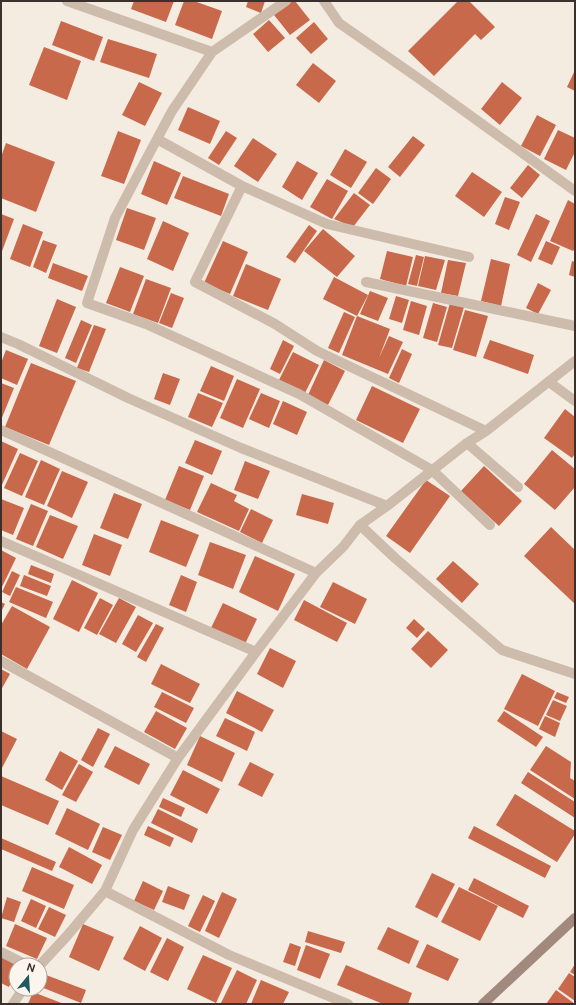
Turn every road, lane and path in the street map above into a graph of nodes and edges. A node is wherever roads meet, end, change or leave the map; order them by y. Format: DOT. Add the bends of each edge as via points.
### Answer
graph roads {
  1 [pos="67,1"];
  2 [pos="286,1"];
  3 [pos="324,1"];
  4 [pos="212,52"];
  5 [pos="157,138"];
  6 [pos="242,186"];
  7 [pos="575,191"];
  8 [pos="469,257"];
  9 [pos="366,282"];
  10 [pos="575,326"];
  11 [pos="1,337"];
  12 [pos="575,361"];
  13 [pos="549,382"];
  14 [pos="575,401"];
  15 [pos="1,430"];
  16 [pos="486,431"];
  17 [pos="467,443"];
  18 [pos="432,470"];
  19 [pos="518,487"];
  20 [pos="387,506"];
  21 [pos="360,525"];
  22 [pos="490,525"];
  23 [pos="1,542"];
  24 [pos="316,573"];
  25 [pos="256,652"];
  26 [pos="1,661"];
  27 [pos="575,674"];
  28 [pos="178,758"];
  29 [pos="105,891"];
  30 [pos="575,918"];
  31 [pos="1,952"];
  32 [pos="11,957"];
  33 [pos="47,957"];
  34 [pos="348,1004"];
  35 [pos="483,1004"];
  1 -- 4 [label="street"];
  2 -- 4 [label="street"];
  3 -- 7 [label="street" via="338,23"];
  4 -- 5 [label="street" via="172,110"];
  5 -- 6 [label="street"];
  5 -- 18 [label="street" via="115,218 87,302 146,324 299,394"];
  6 -- 8 [label="street" via="327,224"];
  6 -- 16 [label="street" via="195,282 275,324 317,351"];
  9 -- 10 [label="street"];
  11 -- 20 [label="street" via="234,445"];
  12 -- 13 [label="street"];
  13 -- 14 [label="street"];
  13 -- 16 [label="street"];
  15 -- 24 [label="street"];
  16 -- 17 [label="street"];
  17 -- 18 [label="street"];
  17 -- 19 [label="street"];
  18 -- 20 [label="street"];
  18 -- 22 [label="street"];
  20 -- 21 [label="street"];
  21 -- 24 [label="street" via="343,547"];
  21 -- 27 [label="street" via="502,650"];
  23 -- 25 [label="street"];
  24 -- 25 [label="street"];
  25 -- 28 [label="street"];
  26 -- 28 [label="street"];
  28 -- 29 [label="street" via="133,830"];
  29 -- 33 [label="street"];
  29 -- 34 [label="street" via="229,955"];
  30 -- 35 [label="main road"];
  31 -- 32 [label="street"];
}
